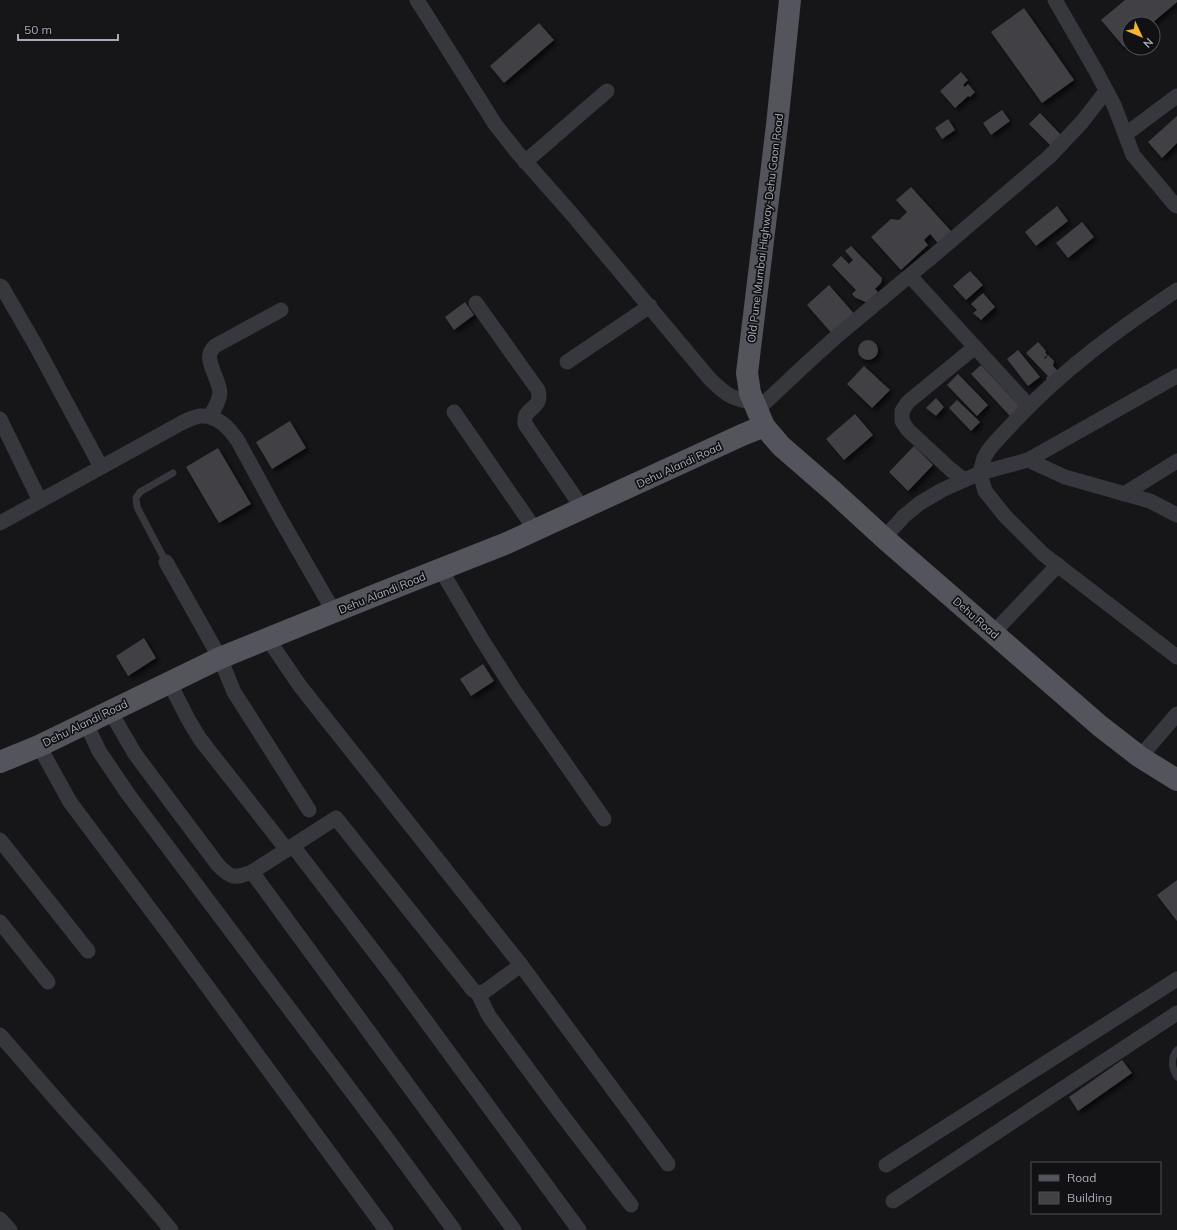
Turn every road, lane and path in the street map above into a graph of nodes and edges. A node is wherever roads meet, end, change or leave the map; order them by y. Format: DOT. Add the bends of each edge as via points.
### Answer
graph roads {
  1 [pos="417,0"];
  2 [pos="790,0"];
  3 [pos="1055,0"];
  4 [pos="607,91"];
  5 [pos="1106,91"];
  6 [pos="1177,96"];
  7 [pos="1126,134"];
  8 [pos="525,162"];
  9 [pos="1176,205"];
  10 [pos="910,276"];
  11 [pos="0,286"];
  12 [pos="1177,290"];
  13 [pos="476,303"];
  14 [pos="650,306"];
  15 [pos="281,310"];
  16 [pos="975,347"];
  17 [pos="567,362"];
  18 [pos="1177,376"];
  19 [pos="1029,406"];
  20 [pos="454,412"];
  21 [pos="758,413"];
  22 [pos="210,416"];
  23 [pos="0,419"];
  24 [pos="4,439"];
  25 [pos="781,446"];
  26 [pos="1028,460"];
  27 [pos="1177,461"];
  28 [pos="101,467"];
  29 [pos="173,473"];
  30 [pos="980,473"];
  31 [pos="964,480"];
  32 [pos="1124,494"];
  33 [pos="40,501"];
  34 [pos="583,509"];
  35 [pos="1177,515"];
  36 [pos="0,523"];
  37 [pos="536,530"];
  38 [pos="884,538"];
  39 [pos="166,562"];
  40 [pos="1058,565"];
  41 [pos="441,570"];
  42 [pos="334,612"];
  43 [pos="993,633"];
  44 [pos="268,639"];
  45 [pos="1177,657"];
  46 [pos="220,658"];
  47 [pos="169,682"];
  48 [pos="110,711"];
  49 [pos="1177,714"];
  50 [pos="86,723"];
  51 [pos="39,746"];
  52 [pos="1140,757"];
  53 [pos="0,762"];
  54 [pos="1177,780"];
  55 [pos="309,810"];
  56 [pos="604,819"];
  57 [pos="0,840"];
  58 [pos="290,848"];
  59 [pos="252,872"];
  60 [pos="0,922"];
  61 [pos="88,951"];
  62 [pos="521,965"];
  63 [pos="1177,979"];
  64 [pos="48,982"];
  65 [pos="478,993"];
  66 [pos="1177,1013"];
  67 [pos="0,1035"];
  68 [pos="1177,1050"];
  69 [pos="1177,1077"];
  70 [pos="668,1164"];
  71 [pos="886,1165"];
  72 [pos="893,1201"];
  73 [pos="631,1205"];
  74 [pos="0,1219"];
  75 [pos="10,1230"];
  76 [pos="171,1230"];
  77 [pos="386,1230"];
  78 [pos="454,1230"];
  79 [pos="514,1230"];
  80 [pos="579,1230"];
  1 -- 8 [label="street" via="495,124"];
  2 -- 21 [label="main road, Old Pune Mumbai Highway-Dehu Gaon Road" via="747,373 750,393"];
  3 -- 5 [label="street"];
  4 -- 8 [label="street"];
  5 -- 7 [label="street"];
  5 -- 10 [label="street" via="1082,122 1050,156"];
  6 -- 7 [label="street"];
  7 -- 9 [label="street" via="1133,155"];
  8 -- 14 [label="street"];
  10 -- 16 [label="street"];
  10 -- 21 [label="street" via="832,341"];
  11 -- 28 [label="street" via="40,353"];
  12 -- 19 [label="street" via="1078,361"];
  13 -- 34 [label="street" via="538,390 538,402 528,411 524,419 525,424"];
  14 -- 17 [label="street"];
  14 -- 21 [label="street" via="720,388"];
  15 -- 22 [label="street" via="215,346 210,359 220,394"];
  16 -- 19 [label="street"];
  16 -- 31 [label="street" via="908,402 902,412 902,421 908,430"];
  18 -- 26 [label="street"];
  19 -- 30 [label="street" via="988,451"];
  20 -- 37 [label="street"];
  21 -- 25 [label="main road, Old Pune Mumbai Highway-Dehu Gaon Road"];
  21 -- 34 [label="main road, Dehu Alandi Road" via="742,435"];
  22 -- 28 [label="street" via="199,416 176,426"];
  22 -- 42 [label="street" via="222,422 238,441 280,520"];
  23 -- 24 [label="street"];
  24 -- 33 [label="street"];
  25 -- 38 [label="main road, Dehu Road"];
  26 -- 30 [label="street"];
  26 -- 32 [label="street" via="1065,477"];
  27 -- 32 [label="street"];
  28 -- 33 [label="street"];
  29 -- 39 [label="lane" via="140,492 136,498 137,507"];
  30 -- 31 [label="street"];
  30 -- 40 [label="street" via="985,491 1005,516 1043,554"];
  31 -- 38 [label="street" via="920,503"];
  32 -- 35 [label="street" via="1150,501"];
  33 -- 36 [label="street"];
  34 -- 37 [label="main road, Dehu Alandi Road"];
  37 -- 41 [label="main road, Dehu Alandi Road"];
  38 -- 43 [label="main road, Dehu Road"];
  39 -- 46 [label="street"];
  40 -- 43 [label="street"];
  40 -- 45 [label="street"];
  41 -- 42 [label="main road, Dehu Alandi Road"];
  41 -- 56 [label="street" via="514,690"];
  42 -- 44 [label="main road, Dehu Alandi Road"];
  43 -- 52 [label="main road, Dehu Road" via="1100,726"];
  44 -- 46 [label="main road, Dehu Alandi Road"];
  44 -- 62 [label="street" via="300,686"];
  46 -- 47 [label="main road, Dehu Alandi Road"];
  46 -- 55 [label="street" via="234,692"];
  47 -- 48 [label="main road, Dehu Alandi Road"];
  47 -- 58 [label="street" via="200,739"];
  48 -- 50 [label="main road, Dehu Alandi Road"];
  48 -- 59 [label="street" via="135,754 218,865 232,877"];
  49 -- 52 [label="street"];
  50 -- 51 [label="main road, Dehu Alandi Road"];
  50 -- 78 [label="street" via="98,751 128,794"];
  51 -- 53 [label="main road, Dehu Alandi Road"];
  51 -- 77 [label="street" via="70,802"];
  52 -- 54 [label="main road, Dehu Road"];
  57 -- 61 [label="street"];
  58 -- 59 [label="street"];
  58 -- 65 [label="street" via="336,818"];
  58 -- 80 [label="street" via="395,979"];
  59 -- 79 [label="street"];
  60 -- 64 [label="street"];
  62 -- 65 [label="street" via="484,992"];
  62 -- 70 [label="street"];
  63 -- 71 [label="street"];
  65 -- 73 [label="street" via="494,1022"];
  66 -- 72 [label="street"];
  67 -- 76 [label="street"];
  68 -- 69 [label="lane" via="1172,1062"];
  74 -- 75 [label="street"];
}
